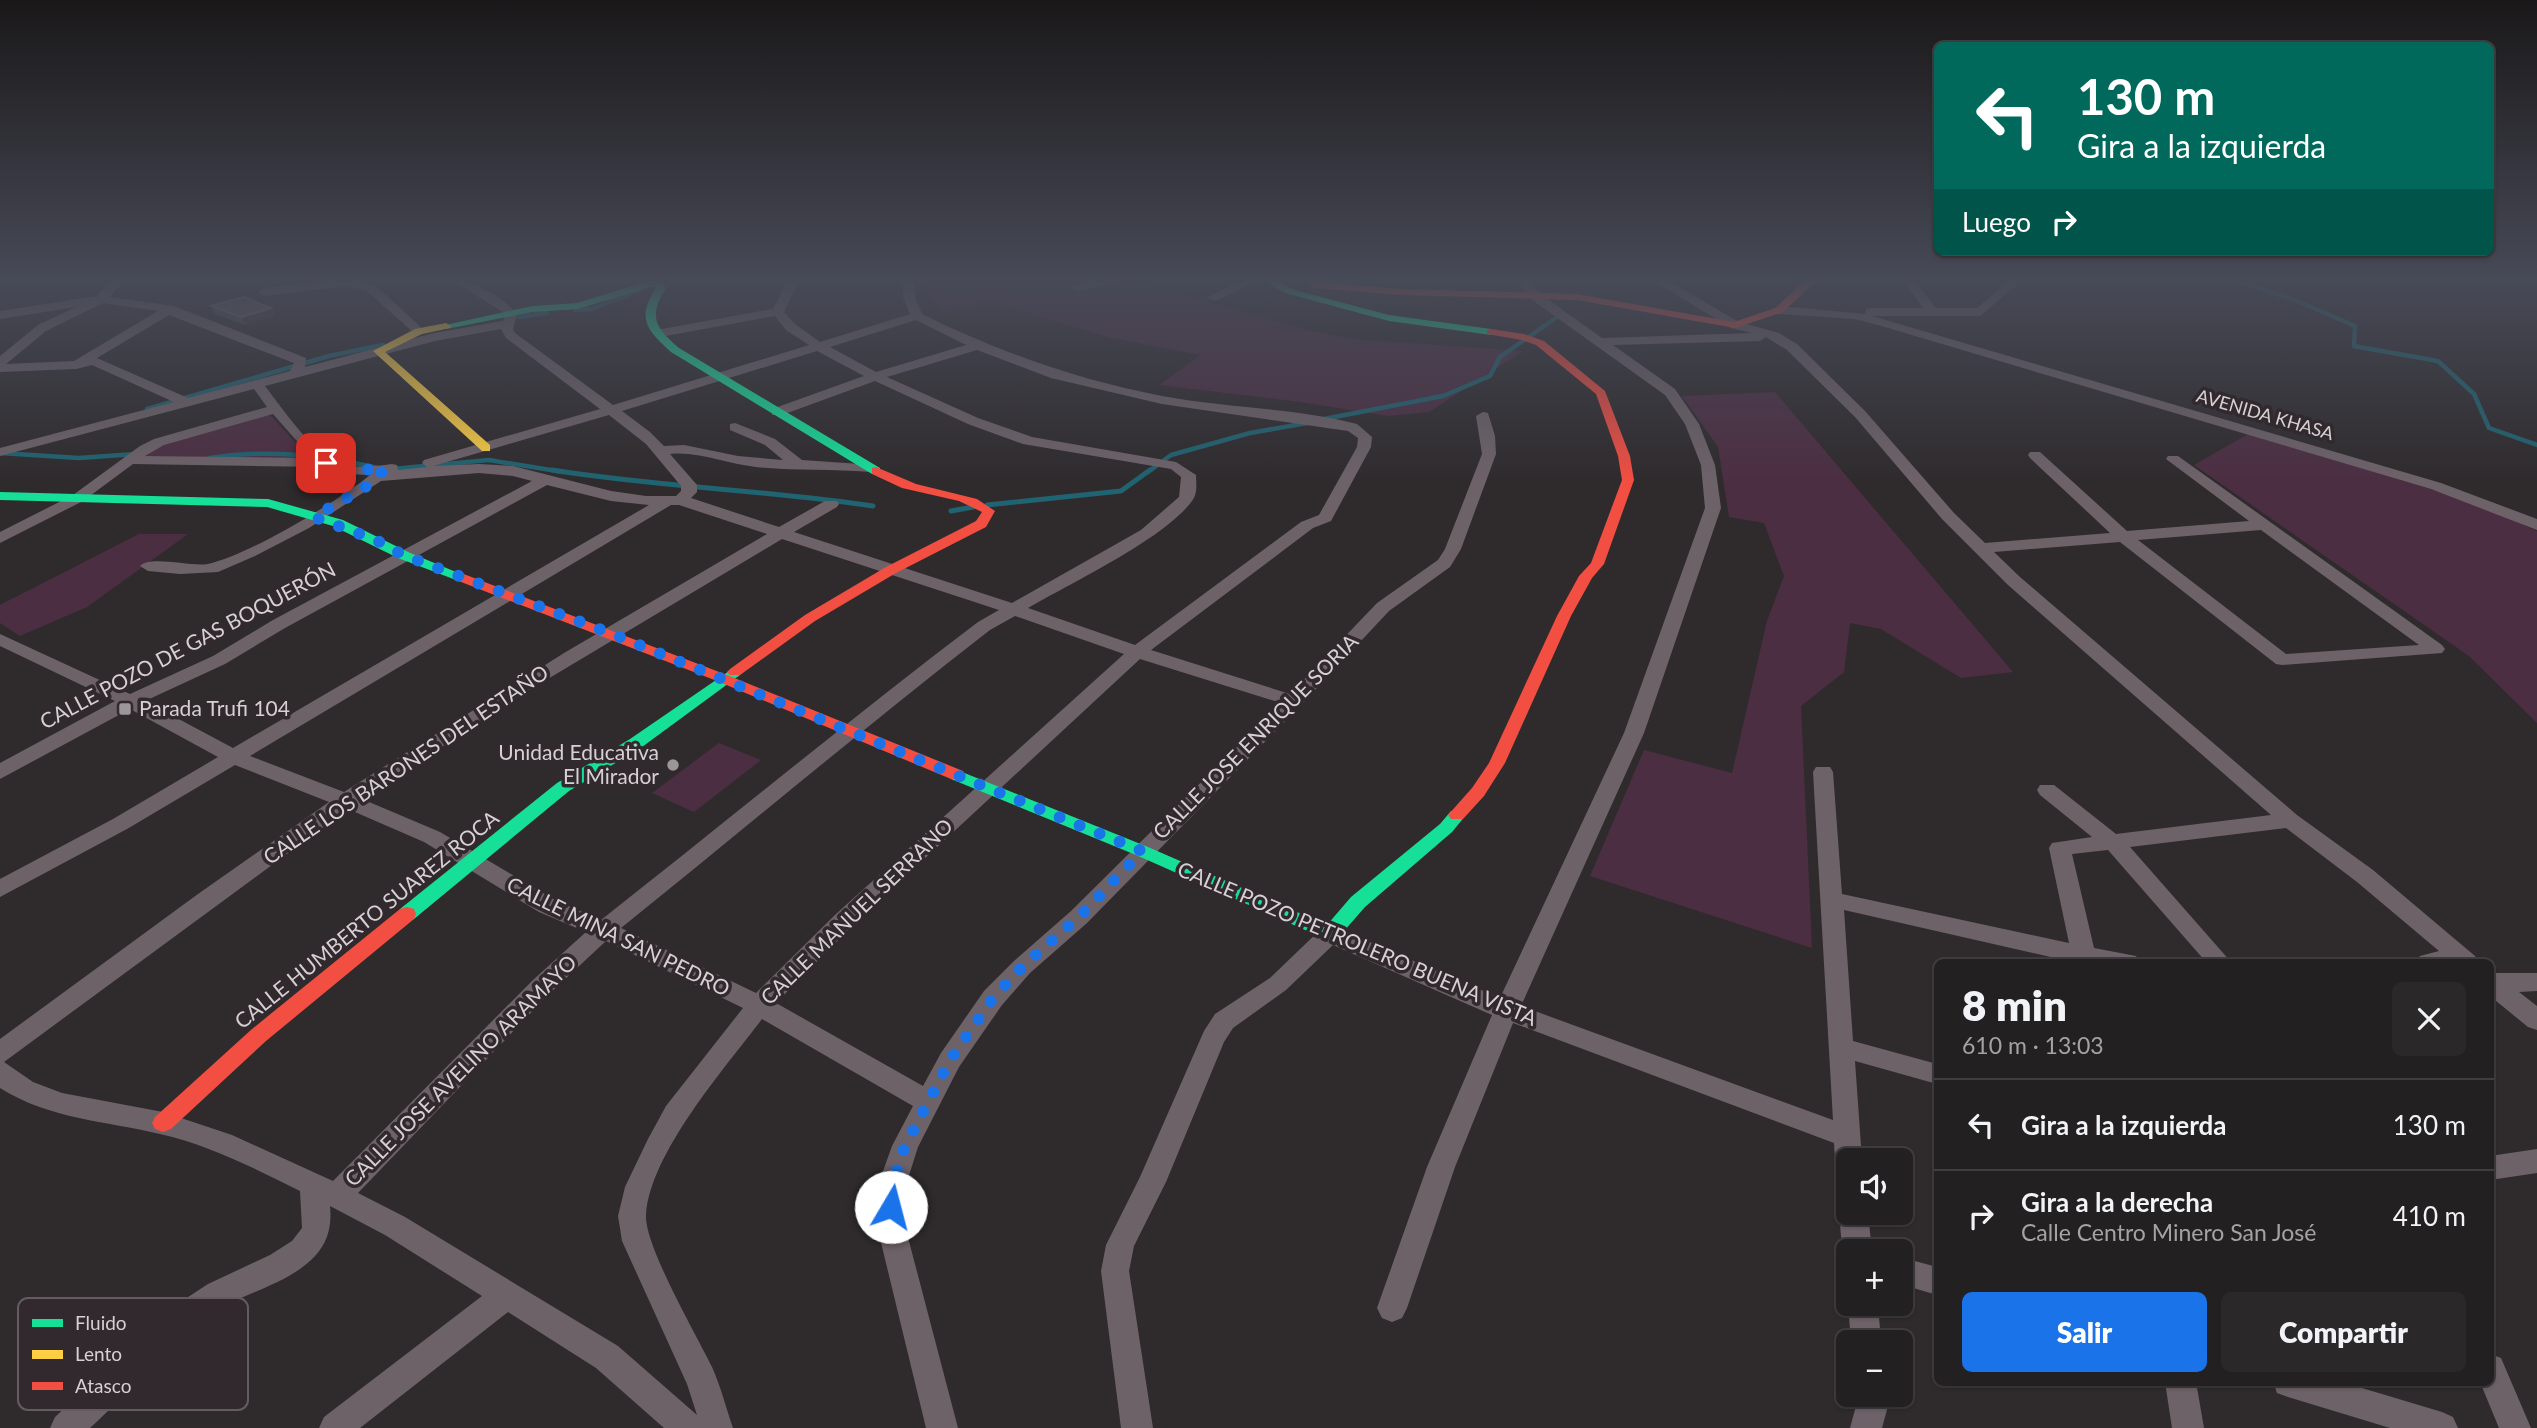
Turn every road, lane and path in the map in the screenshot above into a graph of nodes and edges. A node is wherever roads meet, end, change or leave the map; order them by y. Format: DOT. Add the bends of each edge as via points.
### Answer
graph roads {
  1 [pos="15,348"];
  2 [pos="110,348"];
  3 [pos="267,348"];
  4 [pos="385,348"];
  5 [pos="392,348"];
  6 [pos="527,348"];
  7 [pos="675,348"];
  8 [pos="817,348"];
  9 [pos="820,348"];
  10 [pos="972,348"];
  11 [pos="981,348"];
  12 [pos="1546,348"];
  13 [pos="1607,348"];
  14 [pos="1794,348"];
  15 [pos="1966,348"];
  16 [pos="378,351"];
  17 [pos="0,362"];
  18 [pos="87,362"];
  19 [pos="0,368"];
  20 [pos="297,372"];
  21 [pos="877,376"];
  22 [pos="716,377"];
  23 [pos="256,383"];
  24 [pos="186,401"];
  25 [pos="275,409"];
  26 [pos="611,410"];
  27 [pos="777,412"];
  28 [pos="1483,416"];
  29 [pos="735,427"];
  30 [pos="486,448"];
  31 [pos="662,451"];
  32 [pos="0,452"];
  33 [pos="2035,455"];
  34 [pos="2173,459"];
  35 [pos="131,460"];
  36 [pos="326,463"];
  37 [pos="799,465"];
  38 [pos="870,468"];
  39 [pos="382,473"];
  40 [pos="545,480"];
  41 [pos="0,496"];
  42 [pos="78,498"];
  43 [pos="674,500"];
  44 [pos="831,505"];
  45 [pos="314,517"];
  46 [pos="2264,525"];
  47 [pos="2537,525"];
  48 [pos="781,533"];
  49 [pos="2123,536"];
  50 [pos="0,538"];
  51 [pos="1981,548"];
  52 [pos="403,555"];
  53 [pos="148,566"];
  54 [pos="891,570"];
  55 [pos="509,594"];
  56 [pos="1013,609"];
  57 [pos="610,633"];
  58 [pos="0,639"];
  59 [pos="1137,652"];
  60 [pos="722,678"];
  61 [pos="130,701"];
  62 [pos="1294,701"];
  63 [pos="848,731"];
  64 [pos="234,757"];
  65 [pos="0,772"];
  66 [pos="1824,772"];
  67 [pos="988,787"];
  68 [pos="2047,790"];
  69 [pos="345,801"];
  70 [pos="2290,820"];
  71 [pos="2114,843"];
  72 [pos="1142,851"];
  73 [pos="472,862"];
  74 [pos="0,890"];
  75 [pos="1833,900"];
  76 [pos="603,930"];
  77 [pos="1331,934"];
  78 [pos="2084,959"];
  79 [pos="2216,959"];
  80 [pos="2463,959"];
  81 [pos="2537,982"];
  82 [pos="2494,983"];
  83 [pos="2494,985"];
  84 [pos="759,1005"];
  85 [pos="1506,1011"];
  86 [pos="2537,1020"];
  87 [pos="1840,1047"];
  88 [pos="0,1054"];
  89 [pos="0,1071"];
  90 [pos="1934,1073"];
  91 [pos="927,1101"];
  92 [pos="163,1123"];
  93 [pos="1848,1148"];
  94 [pos="2537,1161"];
  95 [pos="2494,1167"];
  96 [pos="325,1191"];
  97 [pos="1913,1274"];
  98 [pos="1934,1280"];
  99 [pos="508,1294"];
  100 [pos="212,1298"];
  101 [pos="1392,1308"];
  102 [pos="2494,1378"];
  103 [pos="2181,1386"];
  104 [pos="2301,1386"];
  105 [pos="1872,1407"];
  106 [pos="86,1410"];
  107 [pos="66,1428"];
  108 [pos="335,1428"];
  109 [pos="688,1428"];
  110 [pos="717,1428"];
  111 [pos="942,1428"];
  112 [pos="1137,1428"];
  113 [pos="1866,1428"];
  114 [pos="2188,1428"];
  115 [pos="2442,1428"];
  116 [pos="2515,1428"];
  1 -- 17 [label="street"];
  2 -- 18 [label="street"];
  3 -- 20 [label="street" via="301,361"];
  4 -- 16 [label="street"];
  5 -- 16 [label="street"];
  6 -- 26 [label="street"];
  7 -- 22 [label="street"];
  8 -- 22 [label="street"];
  9 -- 21 [label="street"];
  10 -- 21 [label="street"];
  11 -- 59 [label="street, CALLE MANUEL SERRANO" via="1056,375 1162,400 1338,424 1365,437 1362,456 1325,518 1307,525"];
  12 -- 77 [label="street" via="1601,393 1624,456 1628,480 1602,555 1564,616 1497,763 1478,792 1446,828 1357,902"];
  13 -- 85 [label="street" via="1670,392 1692,424 1704,455 1713,508 1634,733"];
  14 -- 51 [label="street"];
  15 -- 47 [label="street, AVENIDA KHASA" via="2436,486"];
  16 -- 20 [label="street"];
  16 -- 30 [label="street"];
  18 -- 19 [label="street"];
  18 -- 24 [label="street"];
  20 -- 23 [label="street"];
  21 -- 27 [label="street"];
  21 -- 56 [label="street, CALLE JOSE AVELINO ARAMAYO" via="1025,440 1168,464 1188,475 1186,499 1147,533"];
  22 -- 26 [label="street"];
  22 -- 27 [label="street"];
  23 -- 24 [label="street"];
  23 -- 25 [label="street"];
  24 -- 32 [label="street"];
  25 -- 35 [label="street" via="159,442"];
  25 -- 36 [label="street"];
  26 -- 30 [label="street"];
  26 -- 31 [label="street"];
  27 -- 38 [label="street"];
  28 -- 62 [label="street, CALLE JOSE ENRIQUE SORIA" via="1489,454 1444,563 1383,607"];
  29 -- 37 [label="street" via="770,442"];
  30 -- 39 [label="street"];
  31 -- 37 [label="street" via="682,448 739,462"];
  31 -- 43 [label="street" via="689,485 689,492"];
  33 -- 49 [label="street"];
  34 -- 46 [label="street"];
  35 -- 36 [label="street"];
  35 -- 42 [label="street"];
  36 -- 39 [label="street"];
  37 -- 38 [label="street"];
  38 -- 54 [label="street, CALLE HUMBERTO SUAREZ ROCA" via="914,488 956,495 989,512 981,524"];
  39 -- 40 [label="street" via="480,469 516,471"];
  39 -- 45 [label="street"];
  40 -- 43 [label="street" via="631,498"];
  40 -- 52 [label="street, CALLE POZO DE GAS BOQUERÓN"];
  41 -- 42 [label="street, CALLE POZO PETROLERO BUENA VISTA"];
  42 -- 45 [label="street, CALLE POZO PETROLERO BUENA VISTA" via="268,503"];
  42 -- 50 [label="street"];
  43 -- 48 [label="street"];
  43 -- 55 [label="street"];
  44 -- 48 [label="street, CALLE LOS BARONES DEL ESTAÑO"];
  45 -- 52 [label="street, CALLE POZO PETROLERO BUENA VISTA"];
  45 -- 53 [label="street" via="212,568"];
  46 -- 49 [label="street"];
  46 -- 49 [label="street" via="2436,649 2282,660"];
  48 -- 54 [label="street"];
  48 -- 57 [label="street, CALLE LOS BARONES DEL ESTAÑO"];
  49 -- 51 [label="street"];
  51 -- 70 [label="street"];
  52 -- 55 [label="street, CALLE POZO PETROLERO BUENA VISTA"];
  52 -- 61 [label="street, CALLE POZO DE GAS BOQUERÓN" via="219,660"];
  54 -- 56 [label="street"];
  54 -- 60 [label="street, CALLE HUMBERTO SUAREZ ROCA"];
  55 -- 57 [label="street, CALLE POZO PETROLERO BUENA VISTA"];
  55 -- 64 [label="street"];
  56 -- 59 [label="street"];
  56 -- 63 [label="street, CALLE JOSE AVELINO ARAMAYO" via="950,651"];
  57 -- 60 [label="street, CALLE POZO PETROLERO BUENA VISTA"];
  57 -- 69 [label="street, CALLE LOS BARONES DEL ESTAÑO"];
  58 -- 61 [label="street, CALLE MINA SAN PEDRO"];
  59 -- 62 [label="street"];
  59 -- 67 [label="street, CALLE MANUEL SERRANO"];
  60 -- 63 [label="street, CALLE POZO PETROLERO BUENA VISTA"];
  60 -- 73 [label="street, CALLE HUMBERTO SUAREZ ROCA" via="636,743 563,787"];
  61 -- 64 [label="street, CALLE MINA SAN PEDRO"];
  61 -- 65 [label="street, CALLE POZO DE GAS BOQUERÓN"];
  62 -- 72 [label="street, CALLE JOSE ENRIQUE SORIA"];
  63 -- 67 [label="street, CALLE POZO PETROLERO BUENA VISTA"];
  63 -- 76 [label="street, CALLE JOSE AVELINO ARAMAYO"];
  64 -- 69 [label="street, CALLE MINA SAN PEDRO"];
  64 -- 74 [label="street"];
  66 -- 75 [label="street"];
  67 -- 72 [label="street, CALLE POZO PETROLERO BUENA VISTA"];
  67 -- 84 [label="street, CALLE MANUEL SERRANO"];
  68 -- 71 [label="street"];
  69 -- 73 [label="street, CALLE MINA SAN PEDRO" via="432,837"];
  69 -- 88 [label="street, CALLE LOS BARONES DEL ESTAÑO"];
  70 -- 71 [label="street"];
  70 -- 80 [label="street"];
  71 -- 78 [label="street" via="2060,848"];
  71 -- 79 [label="street"];
  72 -- 77 [label="street, CALLE POZO PETROLERO BUENA VISTA"];
  72 -- 91 [label="street, CALLE JOSE ENRIQUE SORIA" via="993,998"];
  73 -- 76 [label="street, CALLE MINA SAN PEDRO" via="547,906"];
  73 -- 92 [label="street, CALLE HUMBERTO SUAREZ ROCA" via="259,1035"];
  75 -- 78 [label="street"];
  75 -- 87 [label="street"];
  76 -- 84 [label="street, CALLE MINA SAN PEDRO"];
  76 -- 96 [label="street, CALLE JOSE AVELINO ARAMAYO"];
  77 -- 85 [label="street, CALLE POZO PETROLERO BUENA VISTA"];
  77 -- 112 [label="street" via="1278,984 1224,1021 1121,1245 1115,1271"];
  81 -- 82 [label="street"];
  83 -- 86 [label="street"];
  84 -- 91 [label="street, CALLE MINA SAN PEDRO"];
  84 -- 110 [label="street, CALLE MANUEL SERRANO" via="675,1114 639,1187 632,1216 636,1241 702,1381"];
  85 -- 93 [label="street, CALLE POZO PETROLERO BUENA VISTA"];
  85 -- 101 [label="street" via="1441,1167"];
  87 -- 90 [label="street"];
  87 -- 93 [label="street"];
  89 -- 92 [label="street" via="24,1090 61,1104"];
  91 -- 111 [label="street, CALLE JOSE ENRIQUE SORIA" via="891,1188 891,1226"];
  92 -- 96 [label="street" via="223,1143"];
  94 -- 95 [label="street"];
  96 -- 99 [label="street" via="395,1226"];
  96 -- 100 [label="street" via="319,1226 308,1244 287,1260"];
  97 -- 98 [label="street"];
  99 -- 108 [label="street"];
  99 -- 109 [label="street" via="607,1357"];
  102 -- 116 [label="street"];
  103 -- 114 [label="street"];
  104 -- 115 [label="street"];
  105 -- 113 [label="street"];
  106 -- 107 [label="street"];
}
